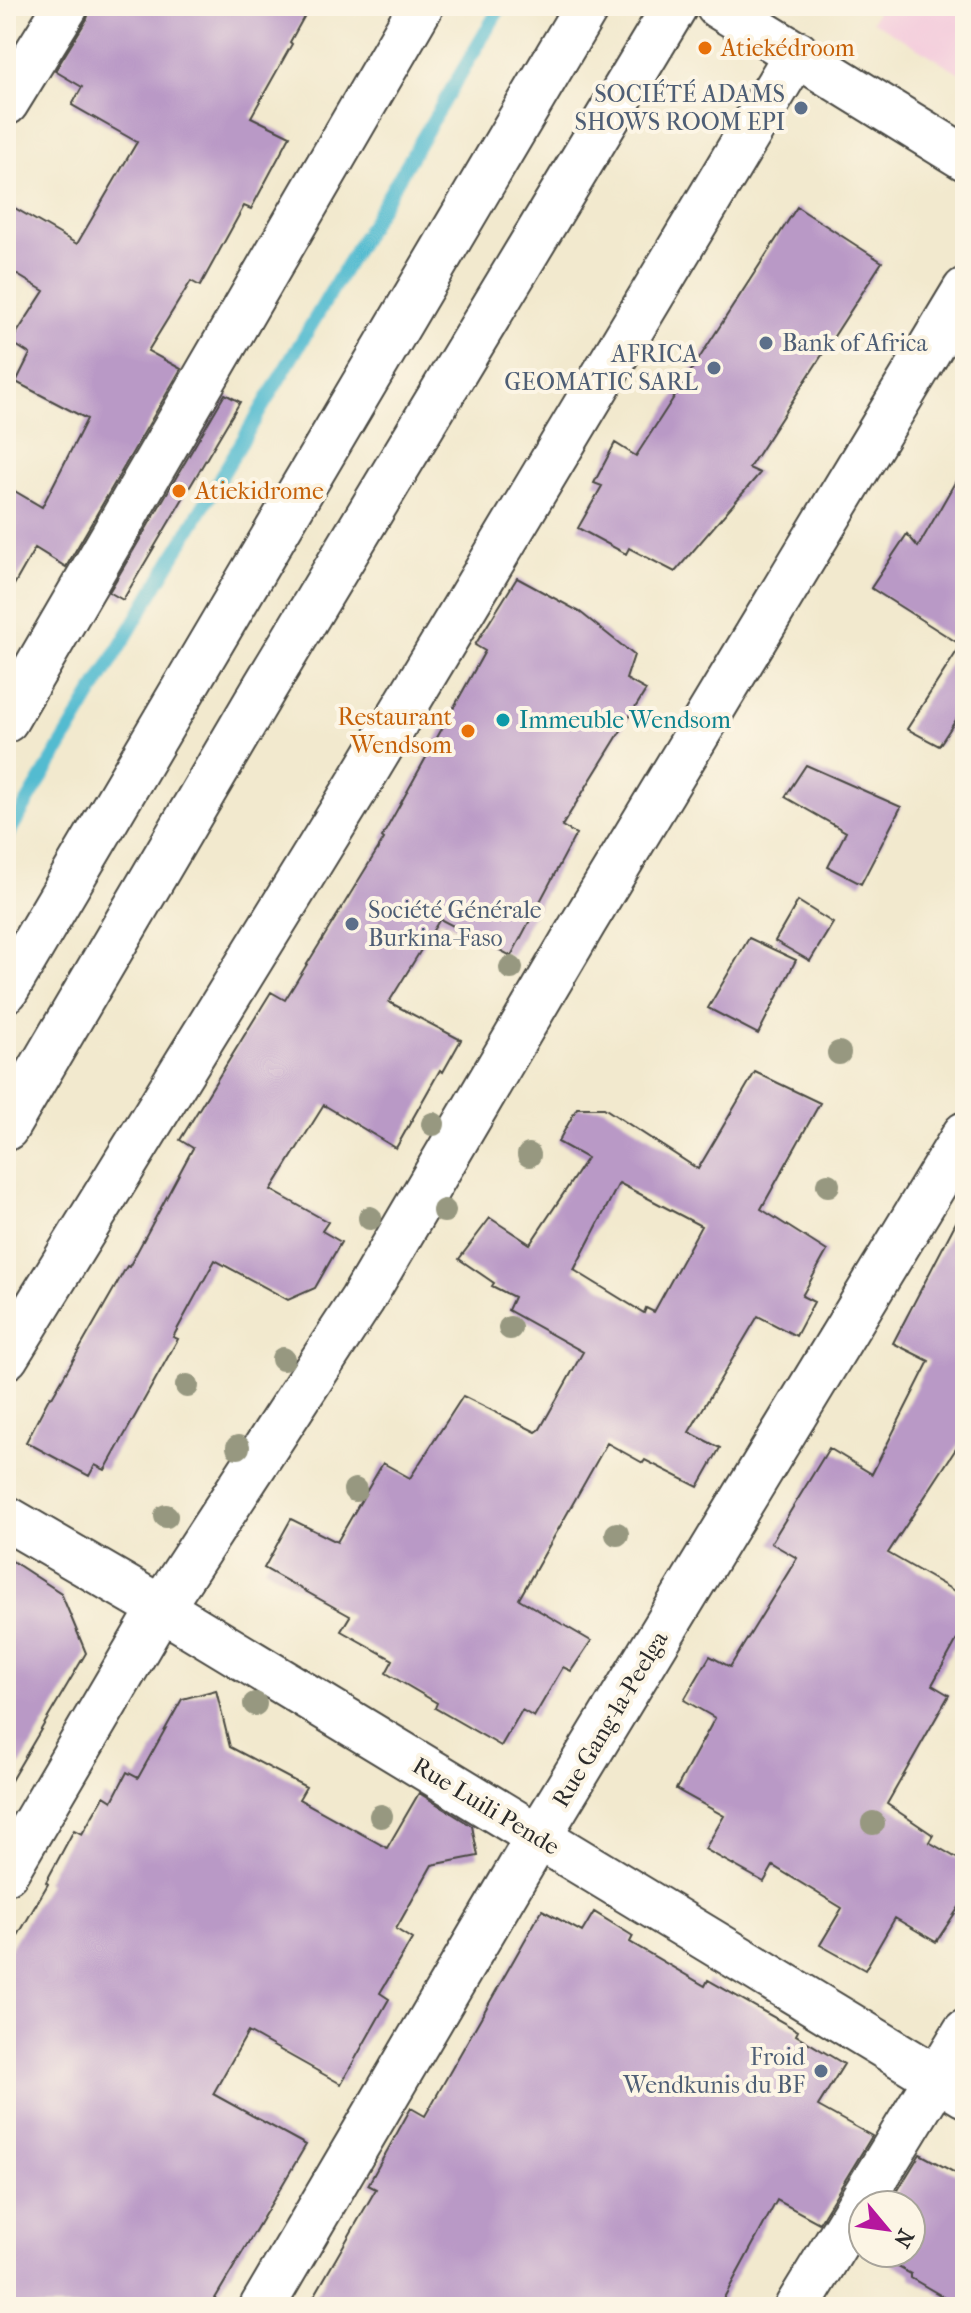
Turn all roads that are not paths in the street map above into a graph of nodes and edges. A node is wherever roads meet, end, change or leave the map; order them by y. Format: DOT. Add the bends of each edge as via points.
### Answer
graph roads {
  1 [pos="66,6"];
  2 [pos="421,6"];
  3 [pos="587,6"];
  4 [pos="675,6"];
  5 [pos="718,6"];
  6 [pos="797,53"];
  7 [pos="6,103"];
  8 [pos="965,158"];
  9 [pos="965,290"];
  10 [pos="6,720"];
  11 [pos="6,990"];
  12 [pos="6,1128"];
  13 [pos="965,1134"];
  14 [pos="6,1357"];
  15 [pos="6,1518"];
  16 [pos="161,1608"];
  17 [pos="538,1837"];
  18 [pos="6,1872"];
  19 [pos="965,2032"];
  20 [pos="951,2087"];
  21 [pos="262,2307"];
  22 [pos="797,2307"];
  1 -- 7 [label="street"];
  2 -- 10 [label="street"];
  3 -- 11 [label="street"];
  4 -- 12 [label="street"];
  5 -- 6 [label="street"];
  6 -- 8 [label="street"];
  6 -- 14 [label="street"];
  9 -- 16 [label="street" via="362,1300"];
  13 -- 17 [label="street, Rue Gang-la-Peelga"];
  15 -- 16 [label="street, Rue Luili Pende"];
  16 -- 17 [label="street, Rue Luili Pende"];
  16 -- 18 [label="street"];
  17 -- 20 [label="street, Rue Luili Pende"];
  17 -- 21 [label="street, Rue Gang-la-Peelga"];
  19 -- 20 [label="street"];
  20 -- 22 [label="street"];
}
